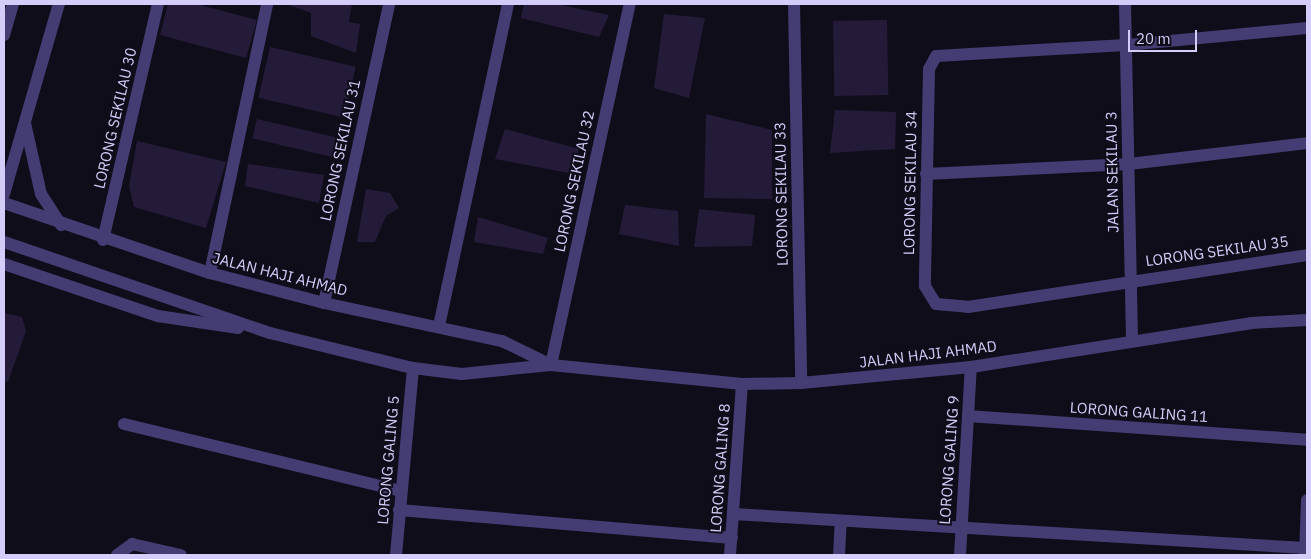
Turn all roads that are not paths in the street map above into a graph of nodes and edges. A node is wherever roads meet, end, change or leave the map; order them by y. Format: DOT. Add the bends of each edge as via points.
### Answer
graph roads {
  1 [pos="13,4"];
  2 [pos="59,4"];
  3 [pos="158,4"];
  4 [pos="267,4"];
  5 [pos="389,4"];
  6 [pos="508,4"];
  7 [pos="630,4"];
  8 [pos="794,4"];
  9 [pos="1124,4"];
  10 [pos="1307,28"];
  11 [pos="4,33"];
  12 [pos="1126,45"];
  13 [pos="25,120"];
  14 [pos="1307,142"];
  15 [pos="1129,164"];
  16 [pos="926,174"];
  17 [pos="4,194"];
  18 [pos="4,203"];
  19 [pos="62,226"];
  20 [pos="103,240"];
  21 [pos="4,242"];
  22 [pos="1307,255"];
  23 [pos="4,264"];
  24 [pos="210,273"];
  25 [pos="1130,279"];
  26 [pos="324,303"];
  27 [pos="1307,320"];
  28 [pos="439,326"];
  29 [pos="270,333"];
  30 [pos="1132,340"];
  31 [pos="551,366"];
  32 [pos="971,367"];
  33 [pos="412,368"];
  34 [pos="801,383"];
  35 [pos="742,384"];
  36 [pos="968,416"];
  37 [pos="124,424"];
  38 [pos="1307,440"];
  39 [pos="401,491"];
  40 [pos="1307,500"];
  41 [pos="400,510"];
  42 [pos="733,514"];
  43 [pos="841,522"];
  44 [pos="960,526"];
  45 [pos="732,538"];
  46 [pos="1305,552"];
  47 [pos="117,555"];
  48 [pos="181,555"];
  49 [pos="396,555"];
  50 [pos="730,555"];
  51 [pos="840,555"];
  52 [pos="960,555"];
  1 -- 11 [label="street"];
  2 -- 13 [label="street"];
  3 -- 20 [label="street, LORONG SEKILAU 30"];
  4 -- 24 [label="street"];
  5 -- 26 [label="street, LORONG SEKILAU 31"];
  6 -- 28 [label="street"];
  7 -- 31 [label="street, LORONG SEKILAU 32"];
  8 -- 34 [label="street, LORONG SEKILAU 33"];
  9 -- 12 [label="street, JALAN SEKILAU 3"];
  10 -- 12 [label="street"];
  12 -- 15 [label="street, JALAN SEKILAU 3"];
  12 -- 16 [label="street, LORONG SEKILAU 34" via="936,56 929,69"];
  13 -- 17 [label="street"];
  13 -- 19 [label="street" via="41,194"];
  14 -- 15 [label="street"];
  15 -- 16 [label="street"];
  15 -- 25 [label="street, JALAN SEKILAU 3"];
  16 -- 25 [label="street, LORONG SEKILAU 34" via="925,286 936,304 968,306"];
  18 -- 19 [label="street, JALAN HAJI AHMAD"];
  19 -- 20 [label="street, JALAN HAJI AHMAD"];
  20 -- 24 [label="street, JALAN HAJI AHMAD"];
  21 -- 29 [label="street, JALAN HAJI AHMAD"];
  22 -- 25 [label="street, LORONG SEKILAU 35"];
  23 -- 29 [label="street, JALAN HAJI AHMAD" via="158,316"];
  24 -- 26 [label="street, JALAN HAJI AHMAD"];
  25 -- 30 [label="street, JALAN SEKILAU 3"];
  26 -- 28 [label="street, JALAN HAJI AHMAD"];
  27 -- 30 [label="street, JALAN HAJI AHMAD" via="1251,322"];
  28 -- 31 [label="street, JALAN HAJI AHMAD" via="502,341"];
  29 -- 33 [label="street, JALAN HAJI AHMAD"];
  30 -- 32 [label="street, JALAN HAJI AHMAD"];
  31 -- 33 [label="street, JALAN HAJI AHMAD" via="462,374"];
  31 -- 35 [label="street, JALAN HAJI AHMAD"];
  32 -- 34 [label="street, JALAN HAJI AHMAD"];
  32 -- 36 [label="street, LORONG GALING 9"];
  33 -- 39 [label="street, LORONG GALING 5"];
  34 -- 35 [label="street, JALAN HAJI AHMAD"];
  35 -- 42 [label="street, LORONG GALING 8"];
  36 -- 38 [label="street, LORONG GALING 11"];
  36 -- 44 [label="street, LORONG GALING 9"];
  37 -- 39 [label="street"];
  39 -- 41 [label="street, LORONG GALING 5"];
  40 -- 46 [label="street"];
  41 -- 45 [label="street"];
  41 -- 49 [label="street, LORONG GALING 5"];
  42 -- 43 [label="street"];
  42 -- 45 [label="street, LORONG GALING 8"];
  43 -- 44 [label="street"];
  43 -- 51 [label="street"];
  44 -- 46 [label="street"];
  44 -- 52 [label="street, LORONG GALING 9"];
  45 -- 50 [label="street, LORONG GALING 8"];
  47 -- 48 [label="street" via="124,546 132,544"];
}
